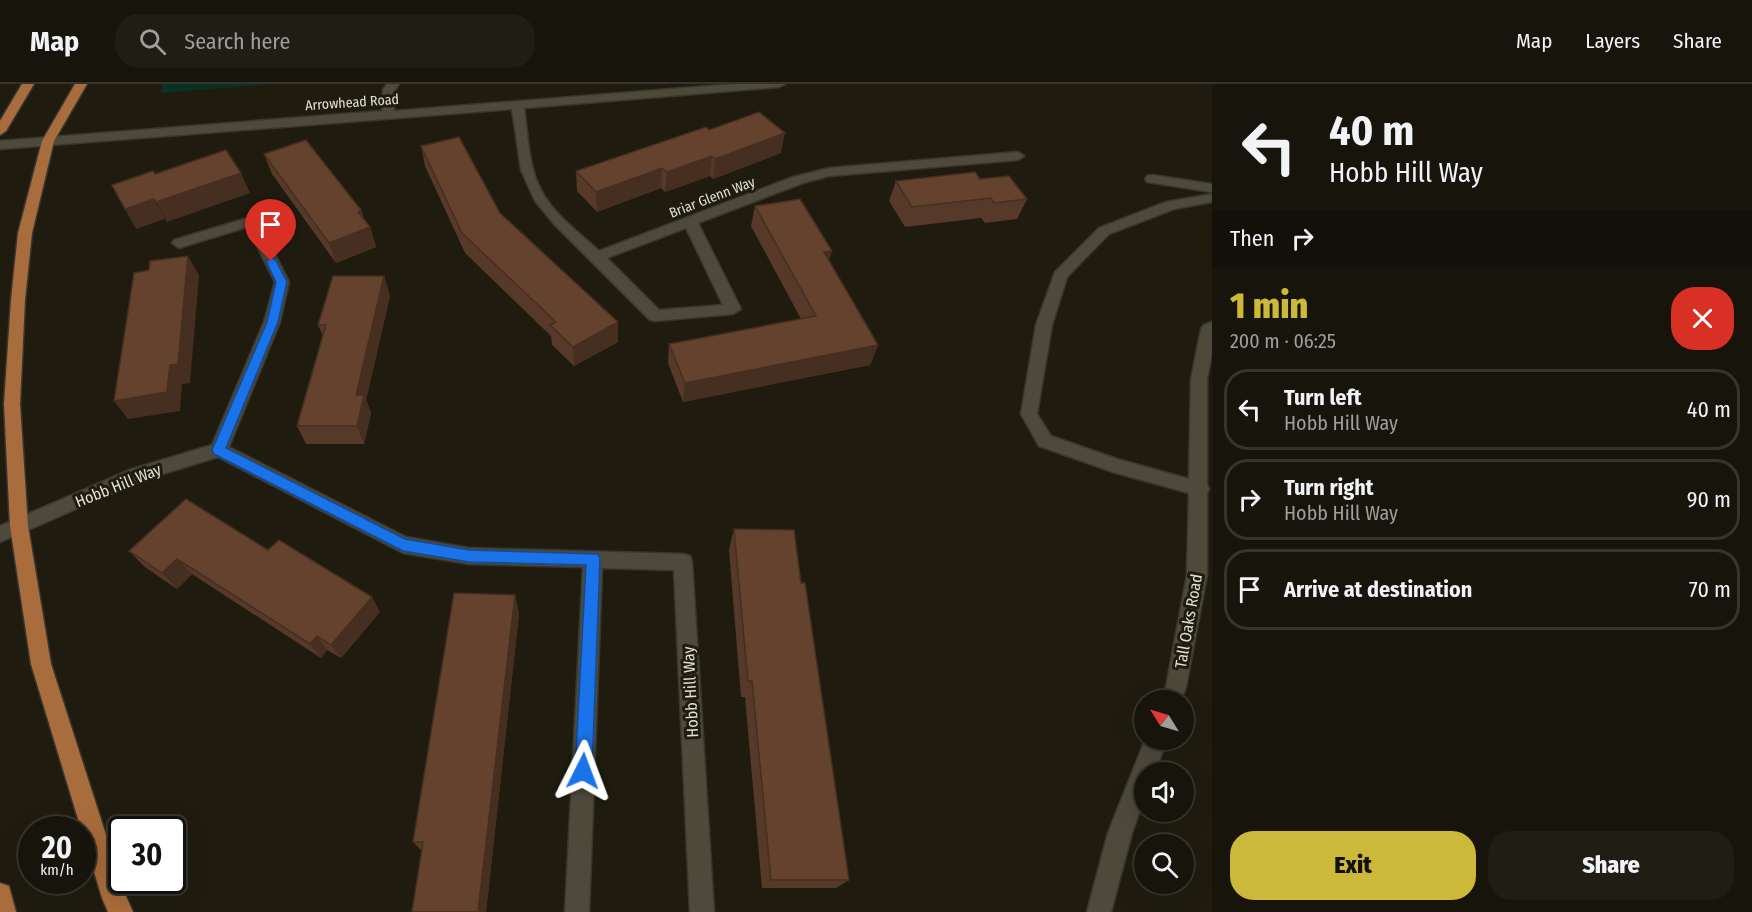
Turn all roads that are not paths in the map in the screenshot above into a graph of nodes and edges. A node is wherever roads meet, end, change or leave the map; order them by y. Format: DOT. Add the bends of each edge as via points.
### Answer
graph roads {
  1 [pos="28,84"];
  2 [pos="81,84"];
  3 [pos="393,84"];
  4 [pos="779,84"];
  5 [pos="719,86"];
  6 [pos="517,104"];
  7 [pos="388,114"];
  8 [pos="0,131"];
  9 [pos="48,141"];
  10 [pos="0,145"];
  11 [pos="1018,156"];
  12 [pos="1152,179"];
  13 [pos="1212,188"];
  14 [pos="1212,198"];
  15 [pos="690,221"];
  16 [pos="179,243"];
  17 [pos="597,257"];
  18 [pos="1212,327"];
  19 [pos="219,450"];
  20 [pos="1200,489"];
  21 [pos="9,530"];
  22 [pos="593,559"];
  23 [pos="1175,690"];
  24 [pos="1152,750"];
  25 [pos="0,895"];
  26 [pos="4,912"];
  27 [pos="121,912"];
  28 [pos="577,912"];
  29 [pos="702,912"];
  30 [pos="1099,912"];
  1 -- 8 [label="main road"];
  2 -- 9 [label="main road"];
  3 -- 7 [label="street"];
  4 -- 5 [label="street, Arrowhead Road"];
  5 -- 6 [label="street, Arrowhead Road"];
  6 -- 7 [label="street, Arrowhead Road"];
  6 -- 17 [label="street" via="530,179 537,194"];
  7 -- 9 [label="street, Arrowhead Road"];
  9 -- 10 [label="street, Arrowhead Road"];
  9 -- 21 [label="main road" via="25,233 18,300"];
  11 -- 15 [label="street, Briar Glenn Way" via="829,172"];
  12 -- 13 [label="street"];
  14 -- 20 [label="street" via="1171,205 1104,231 1060,274 1044,325 1029,414 1045,441"];
  15 -- 17 [label="street, Briar Glenn Way"];
  15 -- 17 [label="street" via="733,309 655,316"];
  16 -- 19 [label="street" via="251,221 282,282 272,322"];
  18 -- 20 [label="street, Tall Oaks Road" via="1199,379"];
  19 -- 21 [label="street, Hobb Hill Way" via="138,474"];
  19 -- 22 [label="street, Hobb Hill Way" via="403,545 469,556"];
  20 -- 23 [label="street, Tall Oaks Road" via="1197,575"];
  21 -- 27 [label="main road" via="41,664"];
  22 -- 28 [label="street"];
  22 -- 29 [label="street, Hobb Hill Way" via="683,562"];
  24 -- 30 [label="street" via="1120,833"];
  25 -- 26 [label="main road"];
}
